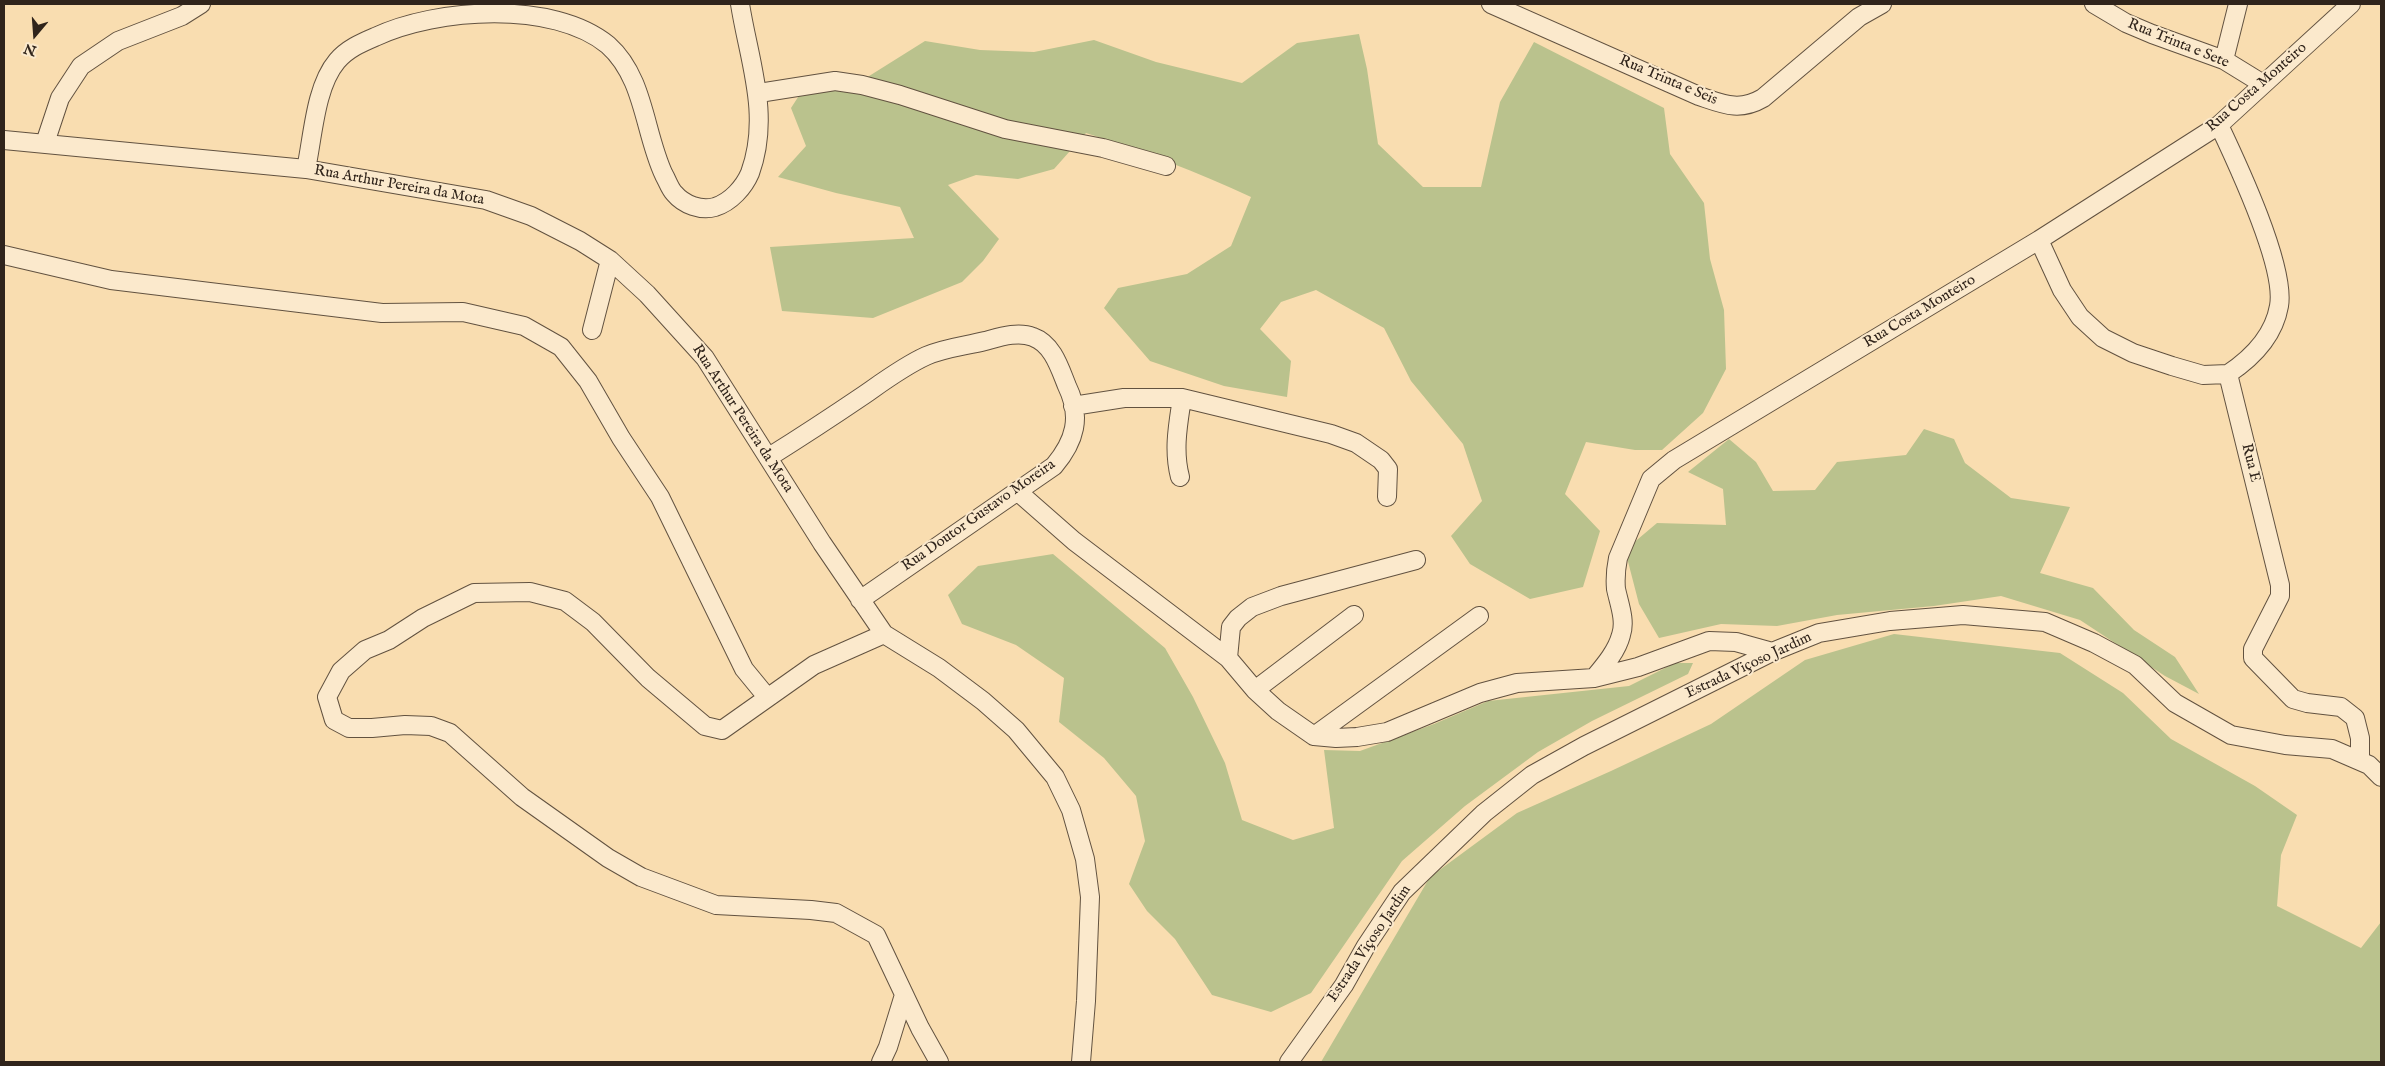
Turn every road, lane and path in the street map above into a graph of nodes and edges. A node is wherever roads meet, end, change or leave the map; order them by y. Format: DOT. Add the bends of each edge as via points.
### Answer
graph roads {
  1 [pos="201,4"];
  2 [pos="740,4"];
  3 [pos="1491,4"];
  4 [pos="1882,4"];
  5 [pos="2094,4"];
  6 [pos="2238,4"];
  7 [pos="2351,4"];
  8 [pos="2224,60"];
  9 [pos="2263,84"];
  10 [pos="758,93"];
  11 [pos="2220,125"];
  12 [pos="4,140"];
  13 [pos="45,143"];
  14 [pos="1166,166"];
  15 [pos="306,170"];
  16 [pos="2039,240"];
  17 [pos="4,255"];
  18 [pos="610,260"];
  19 [pos="592,330"];
  20 [pos="2228,374"];
  21 [pos="1182,398"];
  22 [pos="1073,406"];
  23 [pos="769,458"];
  24 [pos="1180,477"];
  25 [pos="1016,491"];
  26 [pos="1387,497"];
  27 [pos="1416,560"];
  28 [pos="860,600"];
  29 [pos="1354,615"];
  30 [pos="1479,616"];
  31 [pos="884,634"];
  32 [pos="1772,652"];
  33 [pos="1228,658"];
  34 [pos="1594,678"];
  35 [pos="1255,690"];
  36 [pos="768,697"];
  37 [pos="1314,736"];
  38 [pos="2360,760"];
  39 [pos="2381,776"];
  40 [pos="904,995"];
  41 [pos="881,1062"];
  42 [pos="939,1062"];
  43 [pos="1081,1062"];
  44 [pos="1288,1062"];
  1 -- 13 [label="street" via="182,16 118,41 81,66 60,98"];
  2 -- 10 [label="street"];
  3 -- 4 [label="street, Rua Trinta e Seis" via="1699,96 1735,106 1751,105 1763,98 1859,17"];
  5 -- 8 [label="street, Rua Trinta e Sete" via="2126,23"];
  6 -- 8 [label="street"];
  7 -- 9 [label="street, Rua Costa Monteiro"];
  8 -- 9 [label="street, Rua Trinta e Sete"];
  9 -- 11 [label="street, Rua Costa Monteiro"];
  10 -- 14 [label="street" via="835,81 862,85 1005,129 1103,148"];
  10 -- 15 [label="street" via="759,136 744,186 722,205 708,209 694,207 673,193 659,163 626,65 608,45 572,25 510,12 474,12 417,20 354,46 337,61 323,84"];
  11 -- 16 [label="street, Rua Costa Monteiro"];
  11 -- 20 [label="street" via="2258,216 2279,283 2280,304 2268,336 2245,363"];
  12 -- 13 [label="street, Rua Arthur Pereira da Mota"];
  13 -- 15 [label="street, Rua Arthur Pereira da Mota"];
  15 -- 18 [label="street, Rua Arthur Pereira da Mota" via="486,200 531,216"];
  16 -- 20 [label="street" via="2062,290 2080,317 2103,338 2133,353 2203,375"];
  16 -- 34 [label="street, Rua Costa Monteiro" via="1674,460 1651,479 1618,558 1621,636 1606,664"];
  17 -- 36 [label="street" via="111,280 382,313 463,312 524,326 561,347 588,381 660,497 744,668"];
  18 -- 19 [label="street"];
  18 -- 23 [label="street, Rua Arthur Pereira da Mota" via="648,294 696,347"];
  20 -- 38 [label="street, Rua E" via="2280,585 2280,596 2253,649 2253,658 2293,699 2341,707 2355,718 2360,738"];
  21 -- 22 [label="street" via="1124,398"];
  21 -- 24 [label="street" via="1175,444"];
  21 -- 26 [label="street" via="1302,426 1356,443 1388,469"];
  22 -- 23 [label="street, Rua Doutor Gustavo Moreira" via="1055,358 1046,345 1034,337 1005,336 927,356"];
  22 -- 25 [label="street, Rua Doutor Gustavo Moreira" via="1075,423 1067,451 1054,466"];
  23 -- 28 [label="street, Rua Arthur Pereira da Mota"];
  25 -- 28 [label="street, Rua Doutor Gustavo Moreira"];
  25 -- 33 [label="street" via="1089,553"];
  27 -- 33 [label="street" via="1252,607 1231,627"];
  28 -- 31 [label="street, Rua Arthur Pereira da Mota"];
  29 -- 35 [label="street"];
  30 -- 37 [label="street"];
  31 -- 36 [label="street" via="814,665"];
  31 -- 43 [label="street, Rua Arthur Pereira da Mota" via="939,668 1016,730 1055,777 1071,810 1085,859 1090,897"];
  32 -- 34 [label="street" via="1736,642 1709,641 1638,667"];
  32 -- 38 [label="street, Estrada Viçoso Jardim" via="1819,633 1890,621 1963,614 2045,622 2135,665 2176,703 2231,735 2332,749"];
  32 -- 44 [label="street, Estrada Viçoso Jardim" via="1532,775 1484,813 1402,892 1344,986"];
  33 -- 35 [label="street"];
  34 -- 37 [label="street" via="1517,683 1480,693 1387,732 1357,737"];
  35 -- 37 [label="street"];
  36 -- 40 [label="street" via="722,730 705,726 566,601 530,592 474,593 423,618 389,640 365,650 341,671 327,697 334,720 349,728 422,725 450,733 522,797 608,858 641,877 716,905 836,913 876,935"];
  38 -- 39 [label="street, Estrada Viçoso Jardim"];
  40 -- 41 [label="street"];
  40 -- 42 [label="street"];
}
